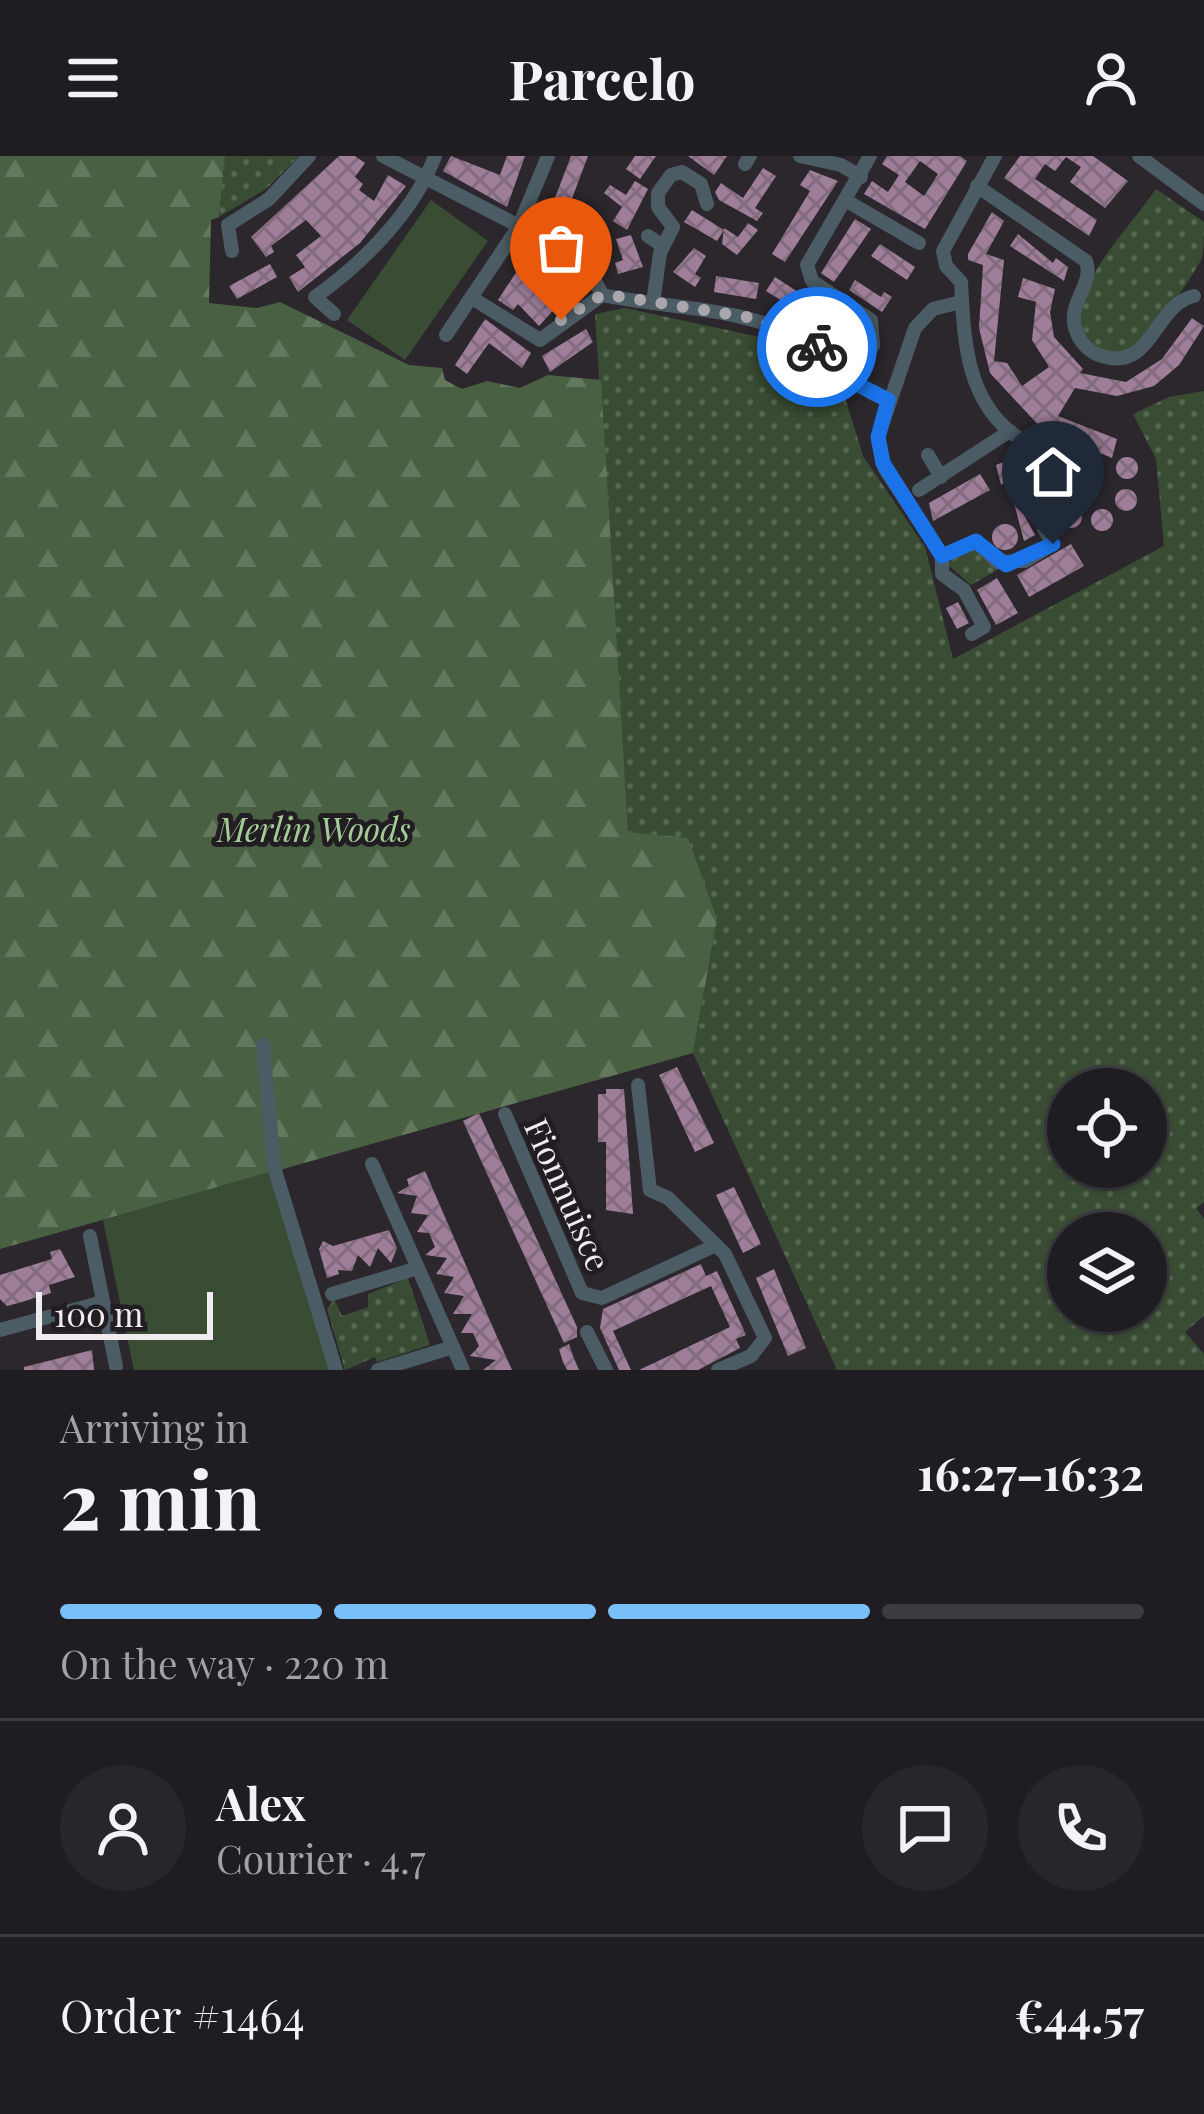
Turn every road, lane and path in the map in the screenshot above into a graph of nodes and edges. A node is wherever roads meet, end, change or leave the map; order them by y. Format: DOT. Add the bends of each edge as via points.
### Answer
graph roads {
  1 [pos="309,156"];
  2 [pos="383,156"];
  3 [pos="434,156"];
  4 [pos="548,156"];
  5 [pos="800,156"];
  6 [pos="870,156"];
  7 [pos="995,156"];
  8 [pos="1139,156"];
  9 [pos="861,177"];
  10 [pos="427,178"];
  11 [pos="977,186"];
  12 [pos="845,200"];
  13 [pos="1204,203"];
  14 [pos="707,204"];
  15 [pos="521,223"];
  16 [pos="648,236"];
  17 [pos="919,243"];
  18 [pos="664,246"];
  19 [pos="541,249"];
  20 [pos="232,251"];
  21 [pos="593,276"];
  22 [pos="602,295"];
  23 [pos="1194,296"];
  24 [pos="472,298"];
  25 [pos="653,302"];
  26 [pos="961,302"];
  27 [pos="334,314"];
  28 [pos="446,334"];
  29 [pos="873,346"];
  30 [pos="888,400"];
  31 [pos="1010,431"];
  32 [pos="928,455"];
  33 [pos="941,477"];
  34 [pos="1090,481"];
  35 [pos="919,490"];
  36 [pos="1043,529"];
  37 [pos="942,556"];
  38 [pos="978,630"];
  39 [pos="263,1045"];
  40 [pos="638,1085"];
  41 [pos="505,1114"];
  42 [pos="371,1164"];
  43 [pos="90,1236"];
  44 [pos="716,1245"];
  45 [pos="418,1268"];
  46 [pos="332,1294"];
  47 [pos="103,1302"];
  48 [pos="0,1330"];
  49 [pos="587,1332"];
  50 [pos="453,1347"];
  51 [pos="116,1366"];
  52 [pos="336,1370"];
  53 [pos="378,1370"];
  54 [pos="463,1370"];
  55 [pos="606,1370"];
  56 [pos="718,1370"];
  1 -- 20 [label="street" via="268,199 228,225"];
  2 -- 10 [label="street"];
  3 -- 10 [label="street"];
  4 -- 15 [label="street"];
  5 -- 9 [label="street"];
  6 -- 9 [label="street"];
  7 -- 11 [label="street"];
  8 -- 13 [label="street"];
  9 -- 12 [label="street"];
  10 -- 15 [label="street"];
  10 -- 27 [label="street" via="381,238 315,297"];
  11 -- 23 [label="street" via="1087,261 1089,276 1072,314 1079,338 1095,353 1137,352 1176,303"];
  11 -- 26 [label="street" via="943,251 961,282"];
  12 -- 17 [label="street"];
  12 -- 29 [label="street" via="807,271 871,320"];
  14 -- 18 [label="street" via="699,182 680,172 668,177 657,199 673,227"];
  15 -- 19 [label="street" via="550,234"];
  15 -- 24 [label="street"];
  16 -- 18 [label="street"];
  18 -- 25 [label="street"];
  21 -- 22 [label="street"];
  22 -- 24 [label="street" via="540,340"];
  22 -- 25 [label="street"];
  24 -- 28 [label="street"];
  25 -- 30 [label="street" via="770,324"];
  26 -- 30 [label="street" via="933,309 917,324"];
  26 -- 31 [label="street" via="970,370"];
  30 -- 37 [label="street" via="878,437 883,463"];
  31 -- 33 [label="street"];
  31 -- 34 [label="street"];
  32 -- 33 [label="street"];
  33 -- 35 [label="street"];
  36 -- 37 [label="street" via="1053,544 1006,565 976,541"];
  37 -- 38 [label="street" via="942,574 964,590"];
  39 -- 52 [label="street" via="274,1167"];
  40 -- 44 [label="street" via="650,1190"];
  41 -- 44 [label="street, Fionnuisce" via="591,1298"];
  42 -- 45 [label="street"];
  43 -- 47 [label="street"];
  44 -- 56 [label="street" via="765,1338 751,1356"];
  45 -- 46 [label="street"];
  45 -- 50 [label="street"];
  47 -- 48 [label="street"];
  47 -- 51 [label="street"];
  49 -- 55 [label="street"];
  50 -- 53 [label="street"];
  50 -- 54 [label="street"];
}
